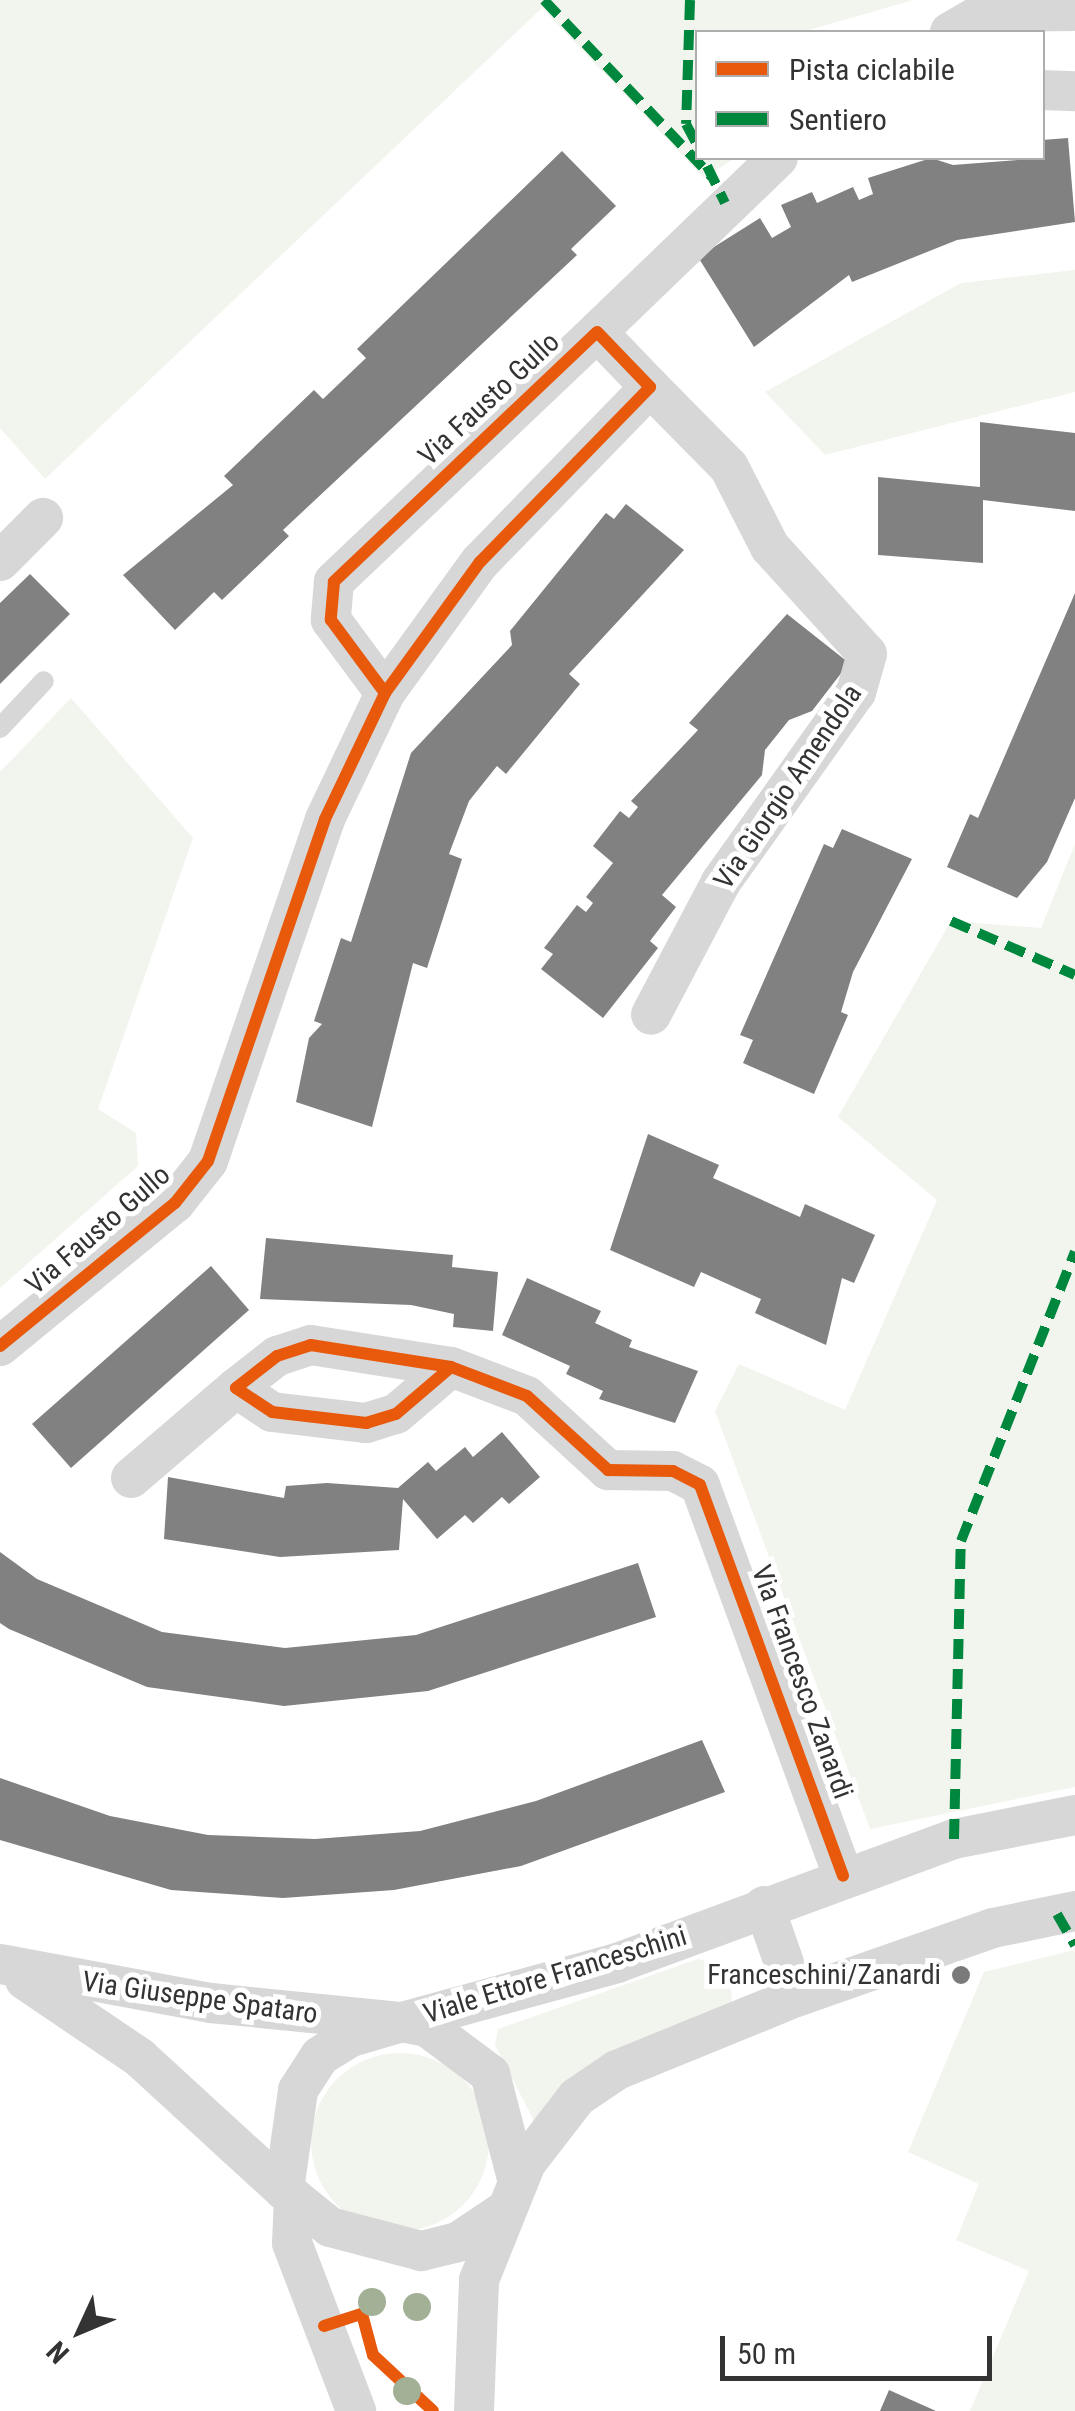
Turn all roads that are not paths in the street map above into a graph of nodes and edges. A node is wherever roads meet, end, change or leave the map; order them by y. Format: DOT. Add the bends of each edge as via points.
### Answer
graph roads {
  1 [pos="1075,11"];
  2 [pos="953,30"];
  3 [pos="1045,90"];
  4 [pos="1075,91"];
  5 [pos="776,160"];
  6 [pos="597,332"];
  7 [pos="650,387"];
  8 [pos="43,518"];
  9 [pos="0,561"];
  10 [pos="44,681"];
  11 [pos="385,693"];
  12 [pos="0,728"];
  13 [pos="651,1015"];
  14 [pos="0,1346"];
  15 [pos="452,1367"];
  16 [pos="236,1388"];
  17 [pos="131,1478"];
  18 [pos="1075,1815"];
  19 [pos="843,1876"];
  20 [pos="764,1906"];
  21 [pos="1075,1911"];
  22 [pos="0,1964"];
  23 [pos="796,1997"];
  24 [pos="402,2022"];
  25 [pos="289,2194"];
  26 [pos="511,2197"];
  27 [pos="356,2411"];
  28 [pos="474,2411"];
  1 -- 2 [label="street" via="984,12"];
  3 -- 4 [label="street"];
  5 -- 6 [label="street"];
  6 -- 7 [label="street, Via Fausto Gullo"];
  6 -- 11 [label="street, Via Fausto Gullo" via="334,582 330,620"];
  7 -- 11 [label="street, Via Fausto Gullo" via="480,562"];
  7 -- 13 [label="street, Via Giorgio Amendola" via="729,467 770,547 868,654 856,692 721,882"];
  8 -- 9 [label="street"];
  10 -- 12 [label="lane"];
  11 -- 14 [label="street, Via Fausto Gullo" via="325,818 208,1161 175,1202"];
  15 -- 16 [label="street" via="310,1345 277,1356"];
  15 -- 16 [label="street" via="396,1414 366,1424 272,1412"];
  15 -- 19 [label="street, Via Francesco Zanardi" via="527,1396 598,1466 687,1476 712,1506"];
  16 -- 17 [label="street"];
  18 -- 19 [label="street, Viale Ettore Franceschini" via="983,1831"];
  19 -- 20 [label="street, Viale Ettore Franceschini"];
  20 -- 23 [label="street"];
  20 -- 24 [label="street, Viale Ettore Franceschini" via="617,1963"];
  21 -- 23 [label="street" via="993,1928"];
  22 -- 24 [label="street, Via Giuseppe Spataro" via="130,1992"];
  22 -- 25 [label="street, Via Giuseppe Spataro" via="140,2058"];
  23 -- 26 [label="street" via="588,2088"];
  24 -- 25 [label="street" via="351,2036 307,2072 288,2128"];
  24 -- 26 [label="street" via="451,2040 490,2074"];
  25 -- 26 [label="street" via="356,2241 410,2252 458,2242"];
  25 -- 27 [label="street" via="292,2243"];
  26 -- 28 [label="street" via="472,2314"];
}
